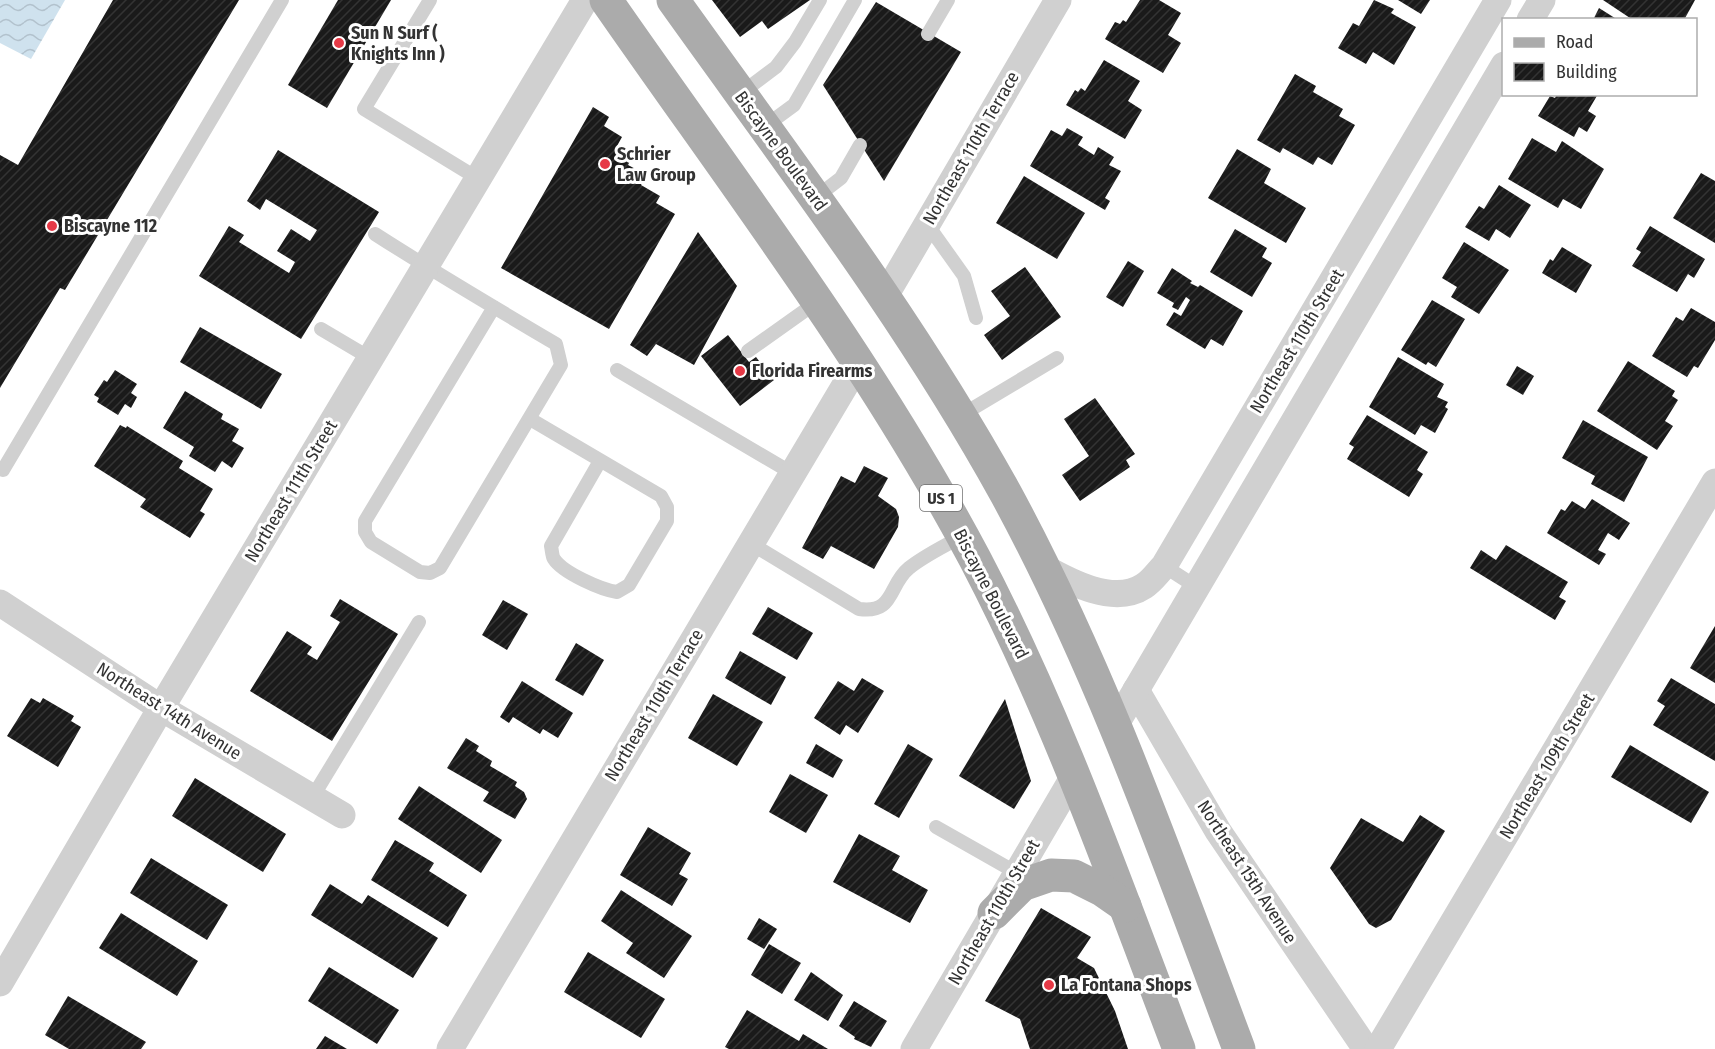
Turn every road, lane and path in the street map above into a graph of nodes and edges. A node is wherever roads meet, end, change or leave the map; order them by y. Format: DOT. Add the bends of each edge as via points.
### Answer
graph roads {
  1 [pos="282,0"];
  2 [pos="430,0"];
  3 [pos="585,0"];
  4 [pos="606,0"];
  5 [pos="673,0"];
  6 [pos="820,0"];
  7 [pos="855,0"];
  8 [pos="948,0"];
  9 [pos="1058,0"];
  10 [pos="1498,0"];
  11 [pos="1542,0"];
  12 [pos="1531,18"];
  13 [pos="928,34"];
  14 [pos="1502,67"];
  15 [pos="740,94"];
  16 [pos="764,127"];
  17 [pos="860,145"];
  18 [pos="477,178"];
  19 [pos="815,198"];
  20 [pos="927,224"];
  21 [pos="375,234"];
  22 [pos="424,267"];
  23 [pos="885,296"];
  24 [pos="817,302"];
  25 [pos="494,307"];
  26 [pos="976,318"];
  27 [pos="321,329"];
  28 [pos="748,351"];
  29 [pos="370,358"];
  30 [pos="1057,358"];
  31 [pos="859,362"];
  32 [pos="617,370"];
  33 [pos="960,416"];
  34 [pos="530,419"];
  35 [pos="600,461"];
  36 [pos="1,471"];
  37 [pos="792,473"];
  38 [pos="1715,482"];
  39 [pos="962,536"];
  40 [pos="750,543"];
  41 [pos="1164,566"];
  42 [pos="1043,567"];
  43 [pos="1195,586"];
  44 [pos="0,603"];
  45 [pos="419,622"];
  46 [pos="1136,690"];
  47 [pos="161,708"];
  48 [pos="1116,724"];
  49 [pos="1074,776"];
  50 [pos="312,798"];
  51 [pos="342,815"];
  52 [pos="936,826"];
  53 [pos="1017,873"];
  54 [pos="1125,906"];
  55 [pos="994,913"];
  56 [pos="0,983"];
  57 [pos="450,1049"];
  58 [pos="915,1049"];
  59 [pos="1179,1049"];
  60 [pos="1239,1049"];
  61 [pos="1366,1049"];
  62 [pos="1378,1049"];
  1 -- 36 [label="lane"];
  2 -- 18 [label="lane" via="364,109"];
  3 -- 18 [label="street, Northeast 111th Street"];
  4 -- 24 [label="main road, Biscayne Boulevard / US 1"];
  5 -- 15 [label="main road, Biscayne Boulevard"];
  6 -- 15 [label="lane" via="776,66"];
  7 -- 16 [label="lane" via="794,105"];
  8 -- 13 [label="lane"];
  9 -- 20 [label="street, Northeast 110th Terrace"];
  10 -- 41 [label="street, Northeast 110th Street"];
  11 -- 12 [label="street"];
  14 -- 43 [label="street, Northeast 110th Street"];
  15 -- 16 [label="main road, Biscayne Boulevard"];
  16 -- 19 [label="main road, Biscayne Boulevard"];
  17 -- 19 [label="lane" via="841,178"];
  18 -- 22 [label="street, Northeast 111th Street"];
  19 -- 23 [label="main road, Biscayne Boulevard"];
  20 -- 23 [label="street, Northeast 110th Terrace"];
  20 -- 26 [label="lane" via="964,276"];
  21 -- 22 [label="lane"];
  22 -- 25 [label="lane"];
  22 -- 29 [label="street, Northeast 111th Street"];
  23 -- 33 [label="main road, Biscayne Boulevard"];
  24 -- 28 [label="lane"];
  24 -- 31 [label="main road, Biscayne Boulevard / US 1"];
  25 -- 34 [label="lane" via="556,344 560,355 561,365"];
  25 -- 34 [label="lane" via="365,521 365,532 371,542 420,572 441,568"];
  27 -- 29 [label="lane"];
  29 -- 47 [label="street, Northeast 111th Street"];
  30 -- 33 [label="lane"];
  31 -- 37 [label="street, Northeast 110th Terrace"];
  31 -- 39 [label="main road, Biscayne Boulevard / US 1"];
  32 -- 37 [label="lane"];
  33 -- 42 [label="main road, Biscayne Boulevard"];
  34 -- 35 [label="lane"];
  35 -- 35 [label="lane" via="661,496 667,507 667,521 629,585 617,592 604,590 562,567 551,546"];
  37 -- 40 [label="street, Northeast 110th Terrace"];
  38 -- 62 [label="street, Northeast 109th Street"];
  39 -- 40 [label="lane" via="908,569 885,604 873,611 859,609"];
  39 -- 49 [label="main road, Biscayne Boulevard / US 1" via="1007,623"];
  40 -- 57 [label="street, Northeast 110th Terrace"];
  41 -- 42 [label="street, Northeast 110th Street" via="1143,587 1119,593 1091,590"];
  41 -- 43 [label="lane"];
  42 -- 48 [label="main road, Biscayne Boulevard"];
  43 -- 46 [label="street, Northeast 110th Street"];
  44 -- 47 [label="street, Northeast 14th Avenue"];
  45 -- 50 [label="lane"];
  46 -- 48 [label="street, Northeast 110th Street"];
  46 -- 61 [label="street, Northeast 15th Avenue" via="1218,831"];
  47 -- 50 [label="street, Northeast 14th Avenue"];
  47 -- 56 [label="street, Northeast 111th Street"];
  48 -- 60 [label="main road, Biscayne Boulevard"];
  49 -- 53 [label="street, Northeast 110th Street"];
  49 -- 54 [label="main road, Biscayne Boulevard / US 1"];
  50 -- 51 [label="street, Northeast 14th Avenue"];
  52 -- 53 [label="lane"];
  53 -- 55 [label="street, Northeast 110th Street"];
  54 -- 55 [label="main road" via="1074,876 1051,876 1022,885"];
  54 -- 59 [label="main road, Biscayne Boulevard / US 1"];
  55 -- 58 [label="street, Northeast 110th Street"];
}
